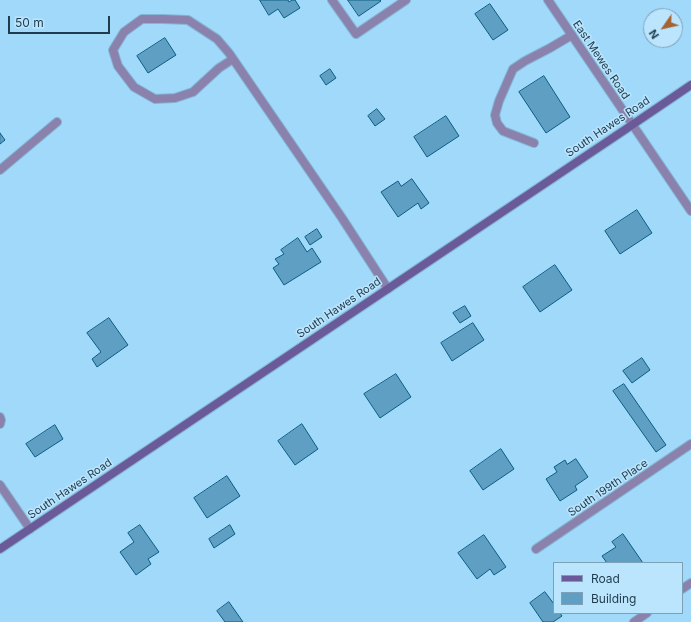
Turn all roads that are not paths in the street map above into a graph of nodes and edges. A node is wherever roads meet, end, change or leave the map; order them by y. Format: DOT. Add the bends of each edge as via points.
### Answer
graph roads {
  1 [pos="332,0"];
  2 [pos="406,0"];
  3 [pos="548,0"];
  4 [pos="572,35"];
  5 [pos="233,59"];
  6 [pos="691,85"];
  7 [pos="57,122"];
  8 [pos="632,125"];
  9 [pos="534,143"];
  10 [pos="0,170"];
  11 [pos="691,211"];
  12 [pos="388,289"];
  13 [pos="0,417"];
  14 [pos="0,424"];
  15 [pos="691,444"];
  16 [pos="0,486"];
  17 [pos="30,529"];
  18 [pos="0,549"];
  19 [pos="536,549"];
  20 [pos="646,614"];
  21 [pos="634,622"];
  1 -- 2 [label="street" via="356,34"];
  3 -- 4 [label="street, East Mewes Road"];
  4 -- 8 [label="street, East Mewes Road"];
  4 -- 9 [label="street" via="514,69 499,101 495,115 503,131"];
  5 -- 5 [label="street" via="217,39 188,20 142,19 124,32 113,50 118,66 134,87 155,99 175,98 193,92"];
  5 -- 12 [label="street"];
  6 -- 8 [label="main road, South Hawes Road"];
  7 -- 10 [label="street"];
  8 -- 11 [label="street, East Mewes Road"];
  8 -- 12 [label="main road, South Hawes Road"];
  12 -- 17 [label="main road, South Hawes Road"];
  13 -- 14 [label="street"];
  15 -- 19 [label="street, South 199th Place"];
  16 -- 17 [label="street"];
  17 -- 18 [label="main road, South Hawes Road"];
  20 -- 21 [label="street"];
}
